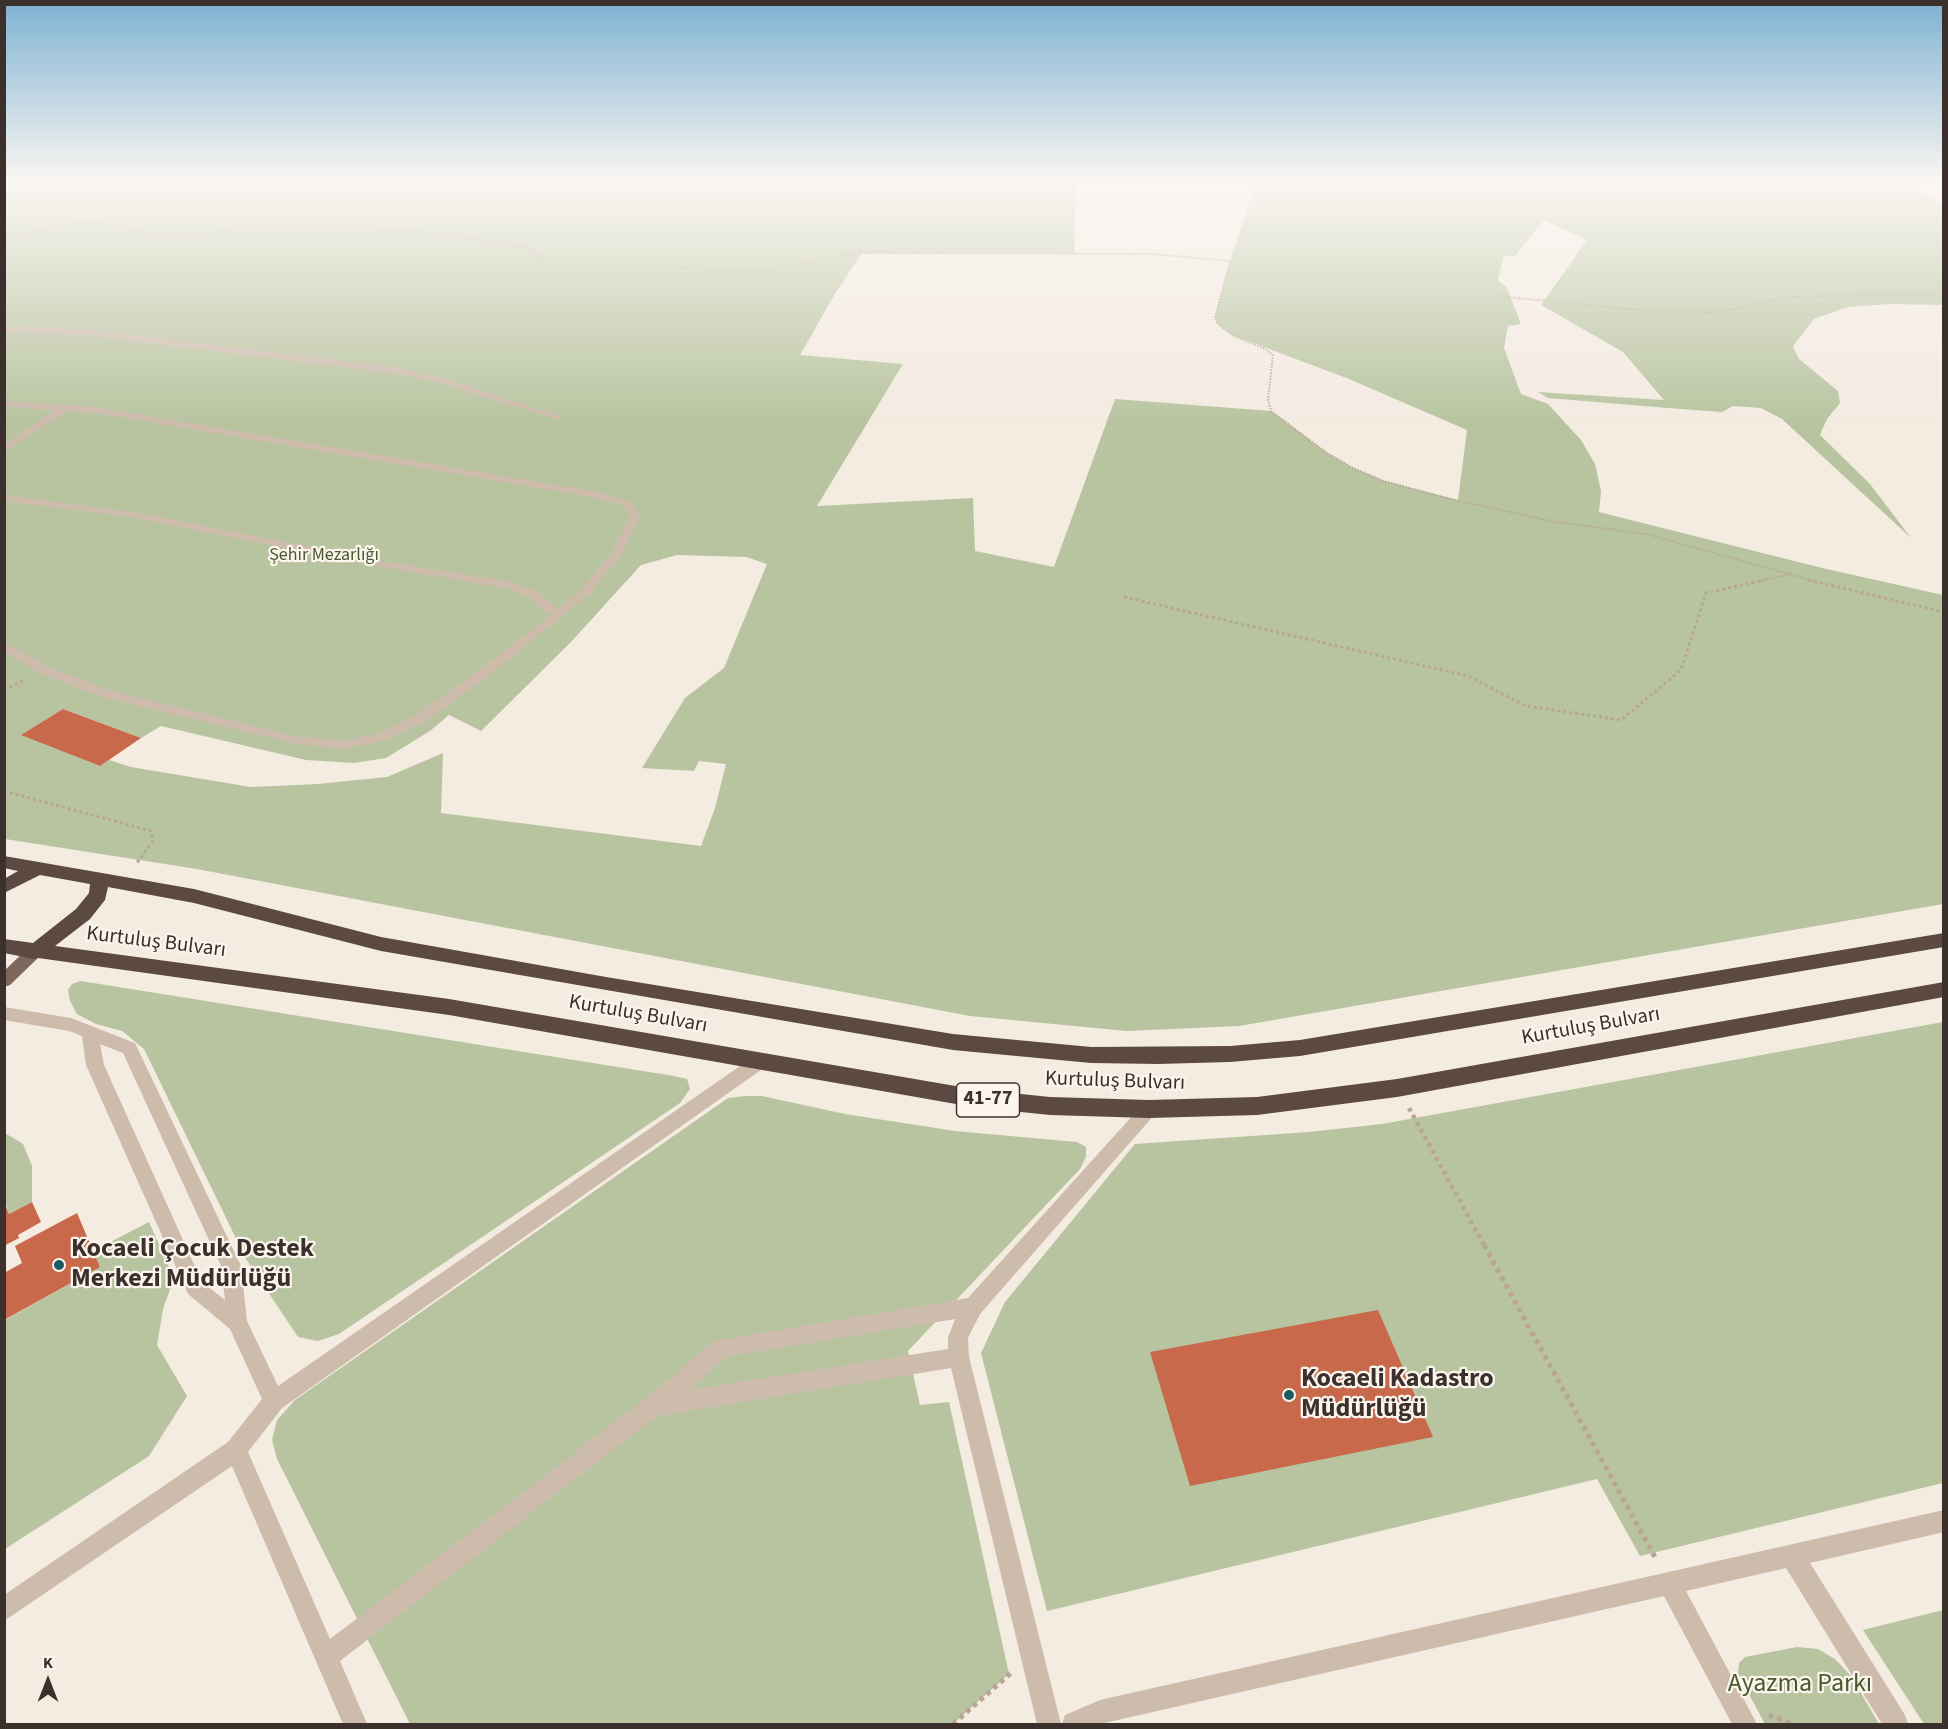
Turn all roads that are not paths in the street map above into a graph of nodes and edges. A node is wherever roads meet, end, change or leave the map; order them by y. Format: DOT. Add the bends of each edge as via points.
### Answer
graph roads {
  1 [pos="4,329"];
  2 [pos="4,404"];
  3 [pos="65,408"];
  4 [pos="558,417"];
  5 [pos="4,450"];
  6 [pos="4,498"];
  7 [pos="558,615"];
  8 [pos="4,645"];
  9 [pos="4,862"];
  10 [pos="38,868"];
  11 [pos="110,881"];
  12 [pos="4,887"];
  13 [pos="1944,940"];
  14 [pos="4,946"];
  15 [pos="34,952"];
  16 [pos="4,981"];
  17 [pos="1944,988"];
  18 [pos="4,1013"];
  19 [pos="90,1032"];
  20 [pos="762,1060"];
  21 [pos="1149,1109"];
  22 [pos="973,1307"];
  23 [pos="237,1322"];
  24 [pos="959,1357"];
  25 [pos="274,1401"];
  26 [pos="653,1406"];
  27 [pos="236,1450"];
  28 [pos="1944,1521"];
  29 [pos="1792,1556"];
  30 [pos="1670,1584"];
  31 [pos="4,1609"];
  32 [pos="325,1658"];
  33 [pos="355,1725"];
  34 [pos="1049,1725"];
  35 [pos="1074,1725"];
  36 [pos="1745,1725"];
  37 [pos="1896,1725"];
  1 -- 4 [label="street" via="70,330 392,370 440,380"];
  2 -- 3 [label="street"];
  3 -- 5 [label="street"];
  3 -- 7 [label="street" via="237,433 587,493 627,504 635,516 615,556 588,590"];
  6 -- 7 [label="street" via="136,515 512,586 534,595"];
  7 -- 8 [label="street" via="418,720 383,737 342,745 296,740 106,694 44,670"];
  9 -- 10 [label="highway"];
  10 -- 11 [label="highway, Kurtuluş Bulvarı"];
  10 -- 12 [label="highway"];
  11 -- 13 [label="highway, Kurtuluş Bulvarı" via="194,896 381,944 606,984 953,1042 1090,1055 1170,1056 1300,1048"];
  11 -- 15 [label="highway" via="83,914"];
  14 -- 15 [label="highway, Kurtuluş Bulvarı"];
  15 -- 16 [label="main road"];
  15 -- 20 [label="highway, Kurtuluş Bulvarı / 41-77" via="427,1004"];
  17 -- 21 [label="highway, Kurtuluş Bulvarı / 41-77" via="1397,1088 1257,1106"];
  18 -- 19 [label="street" via="46,1019"];
  19 -- 23 [label="street" via="94,1065 195,1288"];
  19 -- 23 [label="street" via="129,1048 231,1266"];
  20 -- 21 [label="highway, Kurtuluş Bulvarı / 41-77" via="973,1098 1050,1106"];
  20 -- 25 [label="street"];
  21 -- 22 [label="street"];
  22 -- 24 [label="street" via="958,1338"];
  22 -- 26 [label="street" via="721,1348"];
  23 -- 25 [label="street"];
  24 -- 26 [label="street"];
  24 -- 34 [label="street"];
  25 -- 27 [label="street"];
  26 -- 32 [label="street"];
  27 -- 31 [label="street"];
  27 -- 32 [label="street"];
  28 -- 29 [label="street"];
  29 -- 30 [label="street"];
  29 -- 37 [label="street"];
  30 -- 35 [label="street" via="1100,1712"];
  30 -- 36 [label="street"];
  32 -- 33 [label="street"];
}
